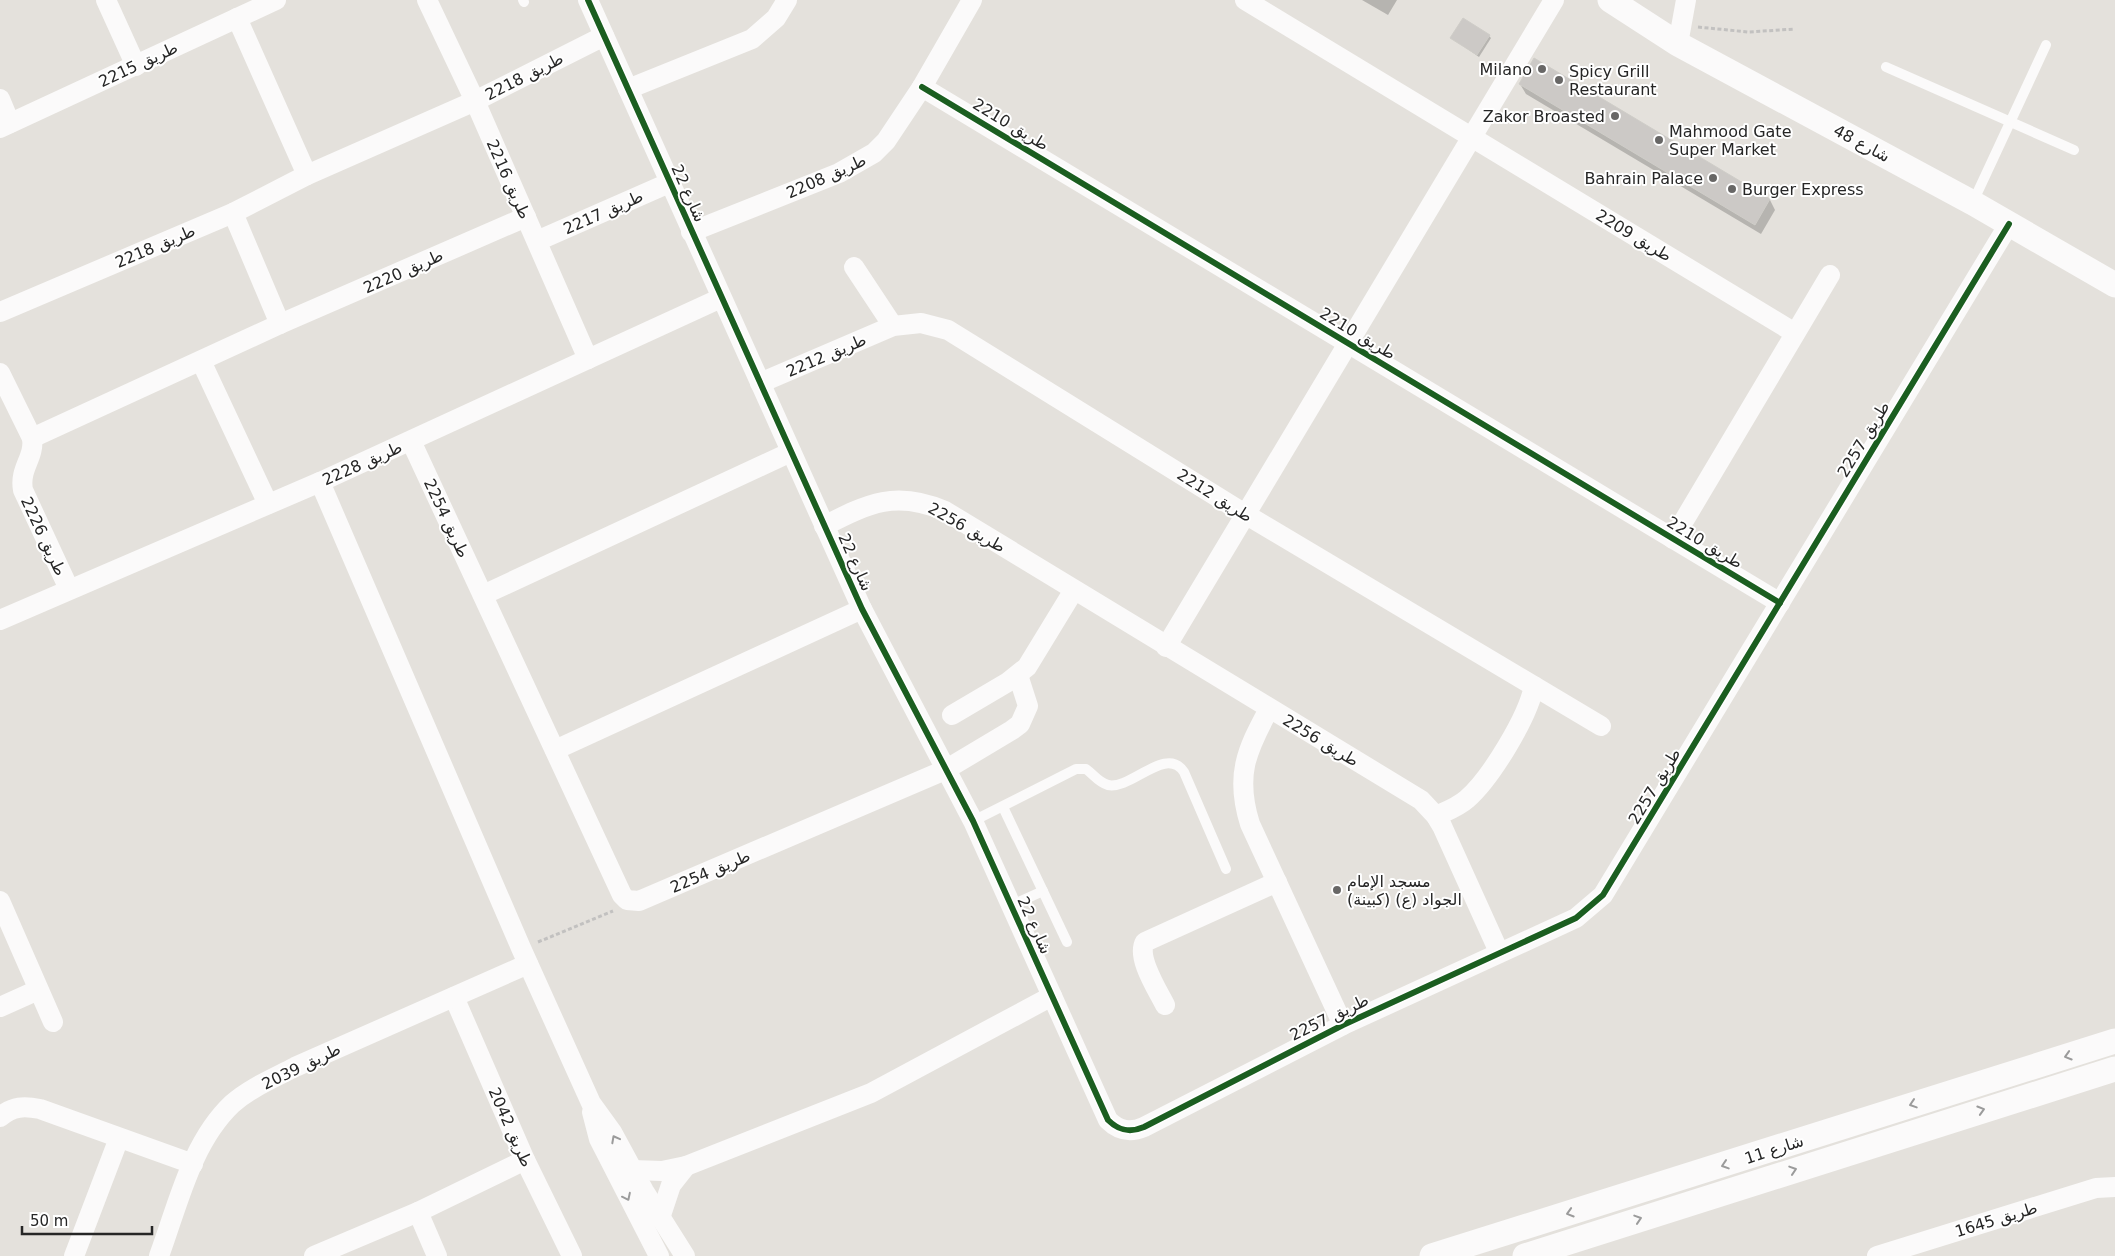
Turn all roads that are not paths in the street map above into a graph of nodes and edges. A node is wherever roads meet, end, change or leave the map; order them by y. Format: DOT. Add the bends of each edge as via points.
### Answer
graph roads {
  1 [pos="106,0"];
  2 [pos="276,0"];
  3 [pos="427,0"];
  4 [pos="588,0"];
  5 [pos="787,0"];
  6 [pos="972,0"];
  7 [pos="1245,0"];
  8 [pos="1554,0"];
  9 [pos="1610,0"];
  10 [pos="1686,0"];
  11 [pos="237,18"];
  12 [pos="1680,35"];
  13 [pos="604,36"];
  14 [pos="2046,45"];
  15 [pos="136,66"];
  16 [pos="1886,67"];
  17 [pos="922,87"];
  18 [pos="628,90"];
  19 [pos="0,99"];
  20 [pos="474,101"];
  21 [pos="2010,122"];
  22 [pos="5,126"];
  23 [pos="1472,137"];
  24 [pos="2074,150"];
  25 [pos="307,175"];
  26 [pos="670,183"];
  27 [pos="1972,203"];
  28 [pos="233,213"];
  29 [pos="526,217"];
  30 [pos="2009,224"];
  31 [pos="691,232"];
  32 [pos="537,241"];
  33 [pos="854,267"];
  34 [pos="1830,274"];
  35 [pos="2115,285"];
  36 [pos="721,298"];
  37 [pos="0,312"];
  38 [pos="280,324"];
  39 [pos="893,326"];
  40 [pos="1795,333"];
  41 [pos="1348,342"];
  42 [pos="588,359"];
  43 [pos="201,361"];
  44 [pos="0,374"];
  45 [pos="760,383"];
  46 [pos="32,438"];
  47 [pos="411,441"];
  48 [pos="790,452"];
  49 [pos="320,482"];
  50 [pos="268,504"];
  51 [pos="1245,514"];
  52 [pos="824,526"];
  53 [pos="1674,539"];
  54 [pos="69,589"];
  55 [pos="1074,590"];
  56 [pos="483,595"];
  57 [pos="1780,603"];
  58 [pos="862,609"];
  59 [pos="0,620"];
  60 [pos="1166,647"];
  61 [pos="1018,675"];
  62 [pos="1534,686"];
  63 [pos="1269,708"];
  64 [pos="952,715"];
  65 [pos="1601,726"];
  66 [pos="555,750"];
  67 [pos="945,770"];
  68 [pos="1003,807"];
  69 [pos="1436,816"];
  70 [pos="973,820"];
  71 [pos="1226,869"];
  72 [pos="1277,882"];
  73 [pos="1043,892"];
  74 [pos="0,901"];
  75 [pos="1012,905"];
  76 [pos="1067,942"];
  77 [pos="1499,952"];
  78 [pos="525,956"];
  79 [pos="38,990"];
  80 [pos="1052,996"];
  81 [pos="454,997"];
  82 [pos="1165,1005"];
  83 [pos="0,1007"];
  84 [pos="53,1022"];
  85 [pos="1343,1024"];
  86 [pos="2115,1041"];
  87 [pos="2114,1070"];
  88 [pos="591,1103"];
  89 [pos="0,1117"];
  90 [pos="1115,1127"];
  91 [pos="119,1138"];
  92 [pos="525,1160"];
  93 [pos="193,1164"];
  94 [pos="686,1166"];
  95 [pos="632,1170"];
  96 [pos="2115,1187"];
  97 [pos="418,1212"];
  98 [pos="660,1218"];
  99 [pos="74,1256"];
  100 [pos="159,1256"];
  101 [pos="314,1256"];
  102 [pos="437,1256"];
  103 [pos="572,1256"];
  104 [pos="659,1256"];
  105 [pos="685,1256"];
  106 [pos="1432,1256"];
  107 [pos="1525,1256"];
  108 [pos="1877,1256"];
  1 -- 15 [label="street"];
  2 -- 11 [label="street, طريق 2215"];
  3 -- 20 [label="street, طريق 2216"];
  4 -- 13 [label="street, شارع 22"];
  5 -- 18 [label="street" via="776,18 752,39"];
  6 -- 17 [label="street, طريق 2208"];
  7 -- 23 [label="street, طريق 2209"];
  8 -- 23 [label="street"];
  9 -- 12 [label="street, شارع 48"];
  10 -- 12 [label="street"];
  11 -- 15 [label="street, طريق 2215"];
  11 -- 25 [label="street"];
  12 -- 27 [label="street, شارع 48"];
  13 -- 18 [label="street, شارع 22"];
  13 -- 20 [label="street, طريق 2218"];
  14 -- 21 [label="lane"];
  15 -- 22 [label="street, طريق 2215"];
  16 -- 21 [label="lane"];
  17 -- 31 [label="street, طريق 2208" via="886,141 858,164"];
  17 -- 41 [label="street, طريق 2210"];
  18 -- 26 [label="street, شارع 22"];
  19 -- 22 [label="street"];
  20 -- 25 [label="street, طريق 2218"];
  20 -- 29 [label="street, طريق 2216"];
  21 -- 24 [label="lane"];
  21 -- 27 [label="lane"];
  23 -- 40 [label="street, طريق 2209"];
  23 -- 41 [label="street"];
  25 -- 28 [label="street, طريق 2218"];
  26 -- 31 [label="street, شارع 22"];
  26 -- 32 [label="street, طريق 2217"];
  27 -- 30 [label="street, شارع 48"];
  28 -- 37 [label="street, طريق 2218"];
  28 -- 38 [label="street"];
  29 -- 32 [label="street, طريق 2216"];
  29 -- 38 [label="street, طريق 2220"];
  30 -- 35 [label="street, شارع 48"];
  30 -- 57 [label="street, طريق 2257"];
  31 -- 36 [label="street, شارع 22"];
  32 -- 42 [label="street, طريق 2216"];
  33 -- 39 [label="street"];
  34 -- 40 [label="street"];
  36 -- 42 [label="street, طريق 2228"];
  36 -- 45 [label="street, شارع 22"];
  38 -- 43 [label="street, طريق 2220"];
  39 -- 45 [label="street, طريق 2212"];
  39 -- 51 [label="street, طريق 2212" via="921,324 948,330"];
  40 -- 53 [label="street"];
  41 -- 51 [label="street, طريق 2210"];
  41 -- 53 [label="street, طريق 2210"];
  42 -- 47 [label="street, طريق 2228"];
  43 -- 46 [label="street, طريق 2220"];
  43 -- 50 [label="street"];
  44 -- 46 [label="street"];
  45 -- 48 [label="street, شارع 22"];
  46 -- 54 [label="street, طريق 2226" via="33,447 20,479"];
  47 -- 49 [label="street, طريق 2228"];
  47 -- 56 [label="street, طريق 2254"];
  48 -- 52 [label="street, شارع 22"];
  48 -- 56 [label="street"];
  49 -- 50 [label="street, طريق 2228"];
  49 -- 78 [label="street"];
  50 -- 54 [label="street, طريق 2228"];
  51 -- 60 [label="street, طريق 2210"];
  51 -- 62 [label="street, طريق 2212"];
  52 -- 55 [label="street, طريق 2256" via="883,500 926,502"];
  52 -- 58 [label="street, شارع 22"];
  53 -- 57 [label="street, طريق 2210"];
  54 -- 59 [label="street, طريق 2228"];
  55 -- 60 [label="street, طريق 2256"];
  55 -- 61 [label="street" via="1035,656"];
  56 -- 66 [label="street, طريق 2254"];
  57 -- 77 [label="street, طريق 2257" via="1603,895 1576,918"];
  58 -- 66 [label="street"];
  58 -- 67 [label="street, شارع 22"];
  60 -- 63 [label="street, طريق 2256"];
  61 -- 64 [label="street"];
  61 -- 67 [label="street" via="1028,706 1020,724"];
  62 -- 65 [label="street, طريق 2212"];
  62 -- 69 [label="street" via="1524,717 1480,785 1466,800"];
  63 -- 69 [label="street, طريق 2256" via="1421,800"];
  63 -- 72 [label="street, طريق 2257" via="1252,739 1241,781 1250,824"];
  66 -- 67 [label="street, طريق 2254" via="622,895 633,902"];
  67 -- 70 [label="street, شارع 22"];
  68 -- 70 [label="lane"];
  68 -- 71 [label="lane" via="1076,770 1086,769 1103,783 1115,786 1161,764 1171,763 1184,772"];
  68 -- 73 [label="lane"];
  69 -- 77 [label="street, طريق 2256"];
  70 -- 75 [label="street, شارع 22"];
  72 -- 82 [label="street" via="1145,942 1143,959"];
  72 -- 85 [label="street, طريق 2257"];
  73 -- 75 [label="lane"];
  73 -- 76 [label="lane"];
  74 -- 79 [label="street"];
  75 -- 80 [label="street, شارع 22"];
  77 -- 85 [label="street, طريق 2257"];
  78 -- 81 [label="street, طريق 2039"];
  78 -- 88 [label="street"];
  79 -- 83 [label="street"];
  79 -- 84 [label="street"];
  80 -- 90 [label="street, شارع 22" via="1108,1120"];
  80 -- 94 [label="street" via="871,1093"];
  81 -- 92 [label="street, طريق 2042"];
  81 -- 93 [label="street, طريق 2039" via="264,1083 233,1104 211,1129"];
  85 -- 90 [label="street, طريق 2257" via="1144,1127 1124,1131"];
  86 -- 106 [label="street, شارع 11, one-way"];
  107 -- 87 [label="street, شارع 11, one-way"];
  95 -- 88 [label="street, one-way" via="612,1132"];
  88 -- 104 [label="street, one-way" via="599,1139"];
  89 -- 91 [label="street" via="8,1110 24,1106"];
  91 -- 93 [label="street"];
  91 -- 99 [label="street"];
  92 -- 97 [label="street"];
  92 -- 103 [label="street, طريق 2042"];
  93 -- 100 [label="street, طريق 2039"];
  94 -- 95 [label="street" via="662,1171"];
  94 -- 98 [label="street" via="671,1185"];
  95 -- 98 [label="street"];
  96 -- 108 [label="street, طريق 1645" via="2096,1188"];
  97 -- 101 [label="street"];
  97 -- 102 [label="street"];
  98 -- 105 [label="street"];
}
